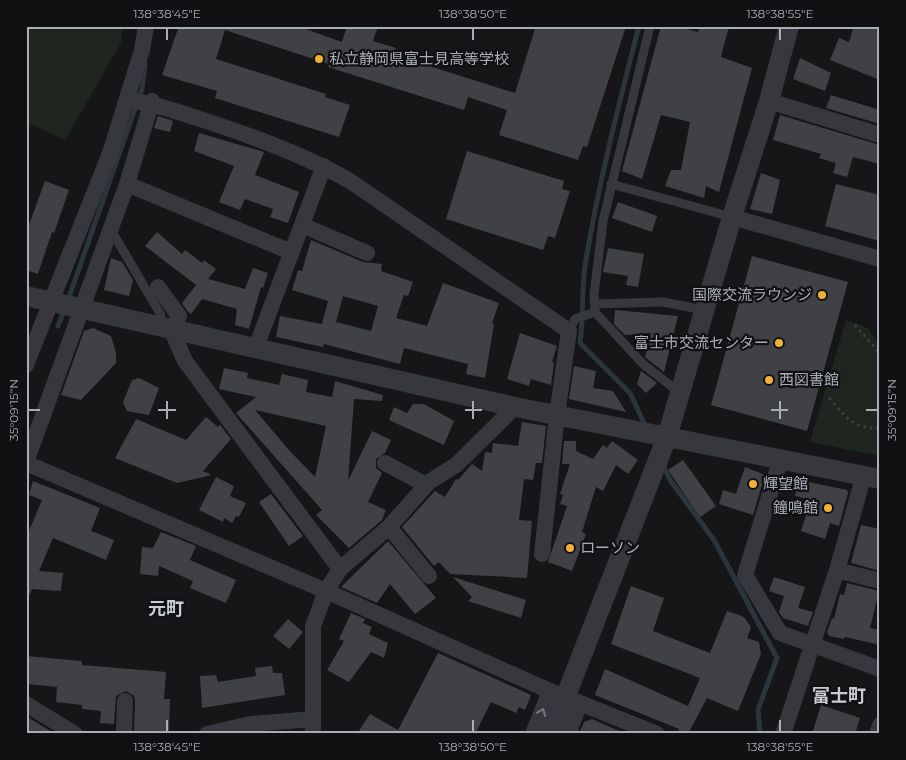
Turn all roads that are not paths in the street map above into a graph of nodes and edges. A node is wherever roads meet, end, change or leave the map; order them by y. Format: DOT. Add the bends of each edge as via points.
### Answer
graph roads {
  1 [pos="146,26"];
  2 [pos="650,26"];
  3 [pos="789,26"];
  4 [pos="142,101"];
  5 [pos="770,101"];
  6 [pos="880,135"];
  7 [pos="324,166"];
  8 [pos="127,184"];
  9 [pos="611,184"];
  10 [pos="732,217"];
  11 [pos="302,225"];
  12 [pos="110,230"];
  13 [pos="292,252"];
  14 [pos="367,253"];
  15 [pos="880,260"];
  16 [pos="158,287"];
  17 [pos="26,296"];
  18 [pos="50,302"];
  19 [pos="595,308"];
  20 [pos="704,310"];
  21 [pos="81,311"];
  22 [pos="572,325"];
  23 [pos="165,329"];
  24 [pos="255,350"];
  25 [pos="26,365"];
  26 [pos="679,392"];
  27 [pos="515,407"];
  28 [pos="557,415"];
  29 [pos="667,437"];
  30 [pos="781,458"];
  31 [pos="26,463"];
  32 [pos="385,463"];
  33 [pos="872,477"];
  34 [pos="426,486"];
  35 [pos="389,527"];
  36 [pos="542,554"];
  37 [pos="340,569"];
  38 [pos="836,570"];
  39 [pos="429,576"];
  40 [pos="880,581"];
  41 [pos="326,591"];
  42 [pos="813,644"];
  43 [pos="880,669"];
  44 [pos="565,697"];
  45 [pos="125,701"];
  46 [pos="26,704"];
  47 [pos="880,725"];
  48 [pos="313,726"];
  49 [pos="558,730"];
  50 [pos="75,734"];
  51 [pos="124,734"];
  52 [pos="207,734"];
  53 [pos="533,734"];
  54 [pos="657,734"];
  55 [pos="783,734"];
  56 [pos="877,734"];
  1 -- 4 [label="street" via="142,50"];
  2 -- 9 [label="lane"];
  3 -- 5 [label="street"];
  4 -- 7 [label="street" via="243,133"];
  4 -- 8 [label="street"];
  4 -- 18 [label="street" via="110,153"];
  5 -- 6 [label="street"];
  5 -- 10 [label="street"];
  7 -- 11 [label="street"];
  7 -- 22 [label="street"];
  8 -- 12 [label="street"];
  8 -- 13 [label="street"];
  9 -- 10 [label="lane"];
  9 -- 19 [label="lane" via="603,221"];
  10 -- 15 [label="street"];
  10 -- 20 [label="street"];
  11 -- 13 [label="street"];
  11 -- 14 [label="street"];
  12 -- 21 [label="street"];
  12 -- 23 [label="lane" via="161,315"];
  13 -- 24 [label="street"];
  16 -- 23 [label="street" via="179,316"];
  17 -- 18 [label="street"];
  18 -- 21 [label="street"];
  18 -- 25 [label="street"];
  19 -- 20 [label="lane" via="663,302"];
  19 -- 22 [label="lane"];
  19 -- 26 [label="lane" via="644,365"];
  20 -- 26 [label="street"];
  21 -- 23 [label="street"];
  21 -- 31 [label="street"];
  22 -- 28 [label="street"];
  23 -- 24 [label="street"];
  23 -- 37 [label="street" via="184,361"];
  24 -- 27 [label="street"];
  26 -- 29 [label="street"];
  27 -- 28 [label="street"];
  27 -- 34 [label="street" via="456,464"];
  28 -- 29 [label="street"];
  28 -- 36 [label="street"];
  29 -- 30 [label="street"];
  29 -- 44 [label="street"];
  30 -- 33 [label="street"];
  30 -- 42 [label="street" via="745,575 780,633"];
  31 -- 41 [label="street"];
  32 -- 34 [label="street"];
  33 -- 38 [label="street"];
  34 -- 35 [label="street"];
  35 -- 37 [label="street"];
  35 -- 39 [label="street"];
  37 -- 41 [label="street"];
  38 -- 40 [label="street"];
  38 -- 42 [label="street"];
  41 -- 44 [label="street"];
  41 -- 48 [label="street" via="313,626"];
  42 -- 43 [label="street"];
  42 -- 55 [label="street"];
  44 -- 49 [label="street"];
  53 -- 44 [label="street, one-way"];
  44 -- 54 [label="street"];
  45 -- 51 [label="street"];
  46 -- 50 [label="street"];
  47 -- 56 [label="street"];
  48 -- 52 [label="street" via="250,724"];
}
